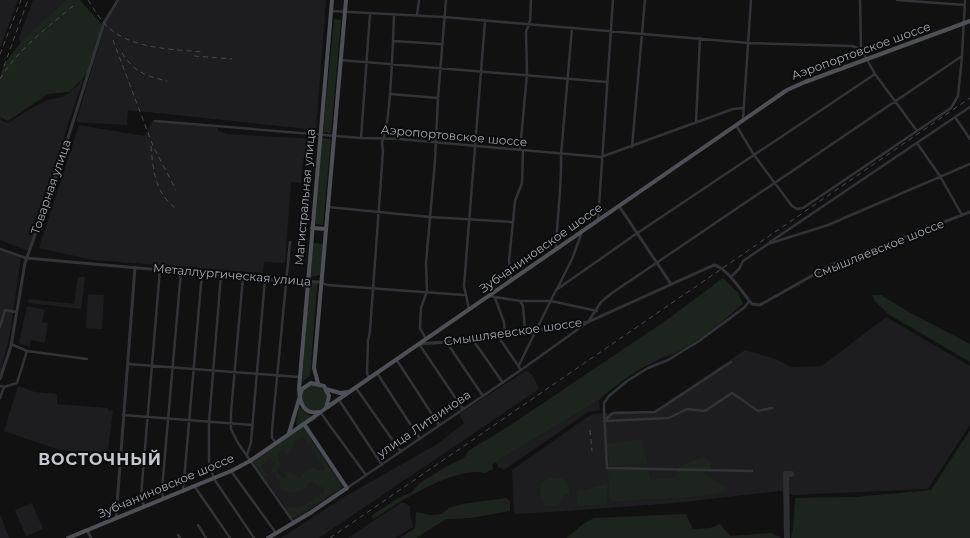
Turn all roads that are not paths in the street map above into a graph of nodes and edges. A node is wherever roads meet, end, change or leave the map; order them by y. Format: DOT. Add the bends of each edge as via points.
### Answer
graph roads {
  1 [pos="118,0"];
  2 [pos="332,0"];
  3 [pos="346,0"];
  4 [pos="419,0"];
  5 [pos="446,0"];
  6 [pos="531,0"];
  7 [pos="613,0"];
  8 [pos="644,0"];
  9 [pos="751,0"];
  10 [pos="860,0"];
  11 [pos="897,0"];
  12 [pos="965,0"];
  13 [pos="965,5"];
  14 [pos="331,11"];
  15 [pos="345,12"];
  16 [pos="370,14"];
  17 [pos="394,15"];
  18 [pos="417,16"];
  19 [pos="444,17"];
  20 [pos="485,21"];
  21 [pos="970,21"];
  22 [pos="964,24"];
  23 [pos="528,25"];
  24 [pos="572,28"];
  25 [pos="610,30"];
  26 [pos="642,33"];
  27 [pos="700,38"];
  28 [pos="393,41"];
  29 [pos="749,43"];
  30 [pos="441,44"];
  31 [pos="861,49"];
  32 [pos="962,56"];
  33 [pos="866,59"];
  34 [pos="340,60"];
  35 [pos="367,62"];
  36 [pos="392,64"];
  37 [pos="441,67"];
  38 [pos="481,70"];
  39 [pos="527,74"];
  40 [pos="875,74"];
  41 [pos="567,78"];
  42 [pos="607,82"];
  43 [pos="390,94"];
  44 [pos="438,98"];
  45 [pos="896,101"];
  46 [pos="970,107"];
  47 [pos="743,108"];
  48 [pos="955,117"];
  49 [pos="743,120"];
  50 [pos="155,121"];
  51 [pos="696,122"];
  52 [pos="736,126"];
  53 [pos="917,131"];
  54 [pos="320,135"];
  55 [pos="334,136"];
  56 [pos="361,138"];
  57 [pos="970,139"];
  58 [pos="384,140"];
  59 [pos="436,143"];
  60 [pos="918,143"];
  61 [pos="475,146"];
  62 [pos="632,147"];
  63 [pos="522,151"];
  64 [pos="561,155"];
  65 [pos="754,155"];
  66 [pos="601,157"];
  67 [pos="970,164"];
  68 [pos="940,176"];
  69 [pos="775,181"];
  70 [pos="619,206"];
  71 [pos="328,207"];
  72 [pos="378,212"];
  73 [pos="970,212"];
  74 [pos="962,215"];
  75 [pos="430,217"];
  76 [pos="470,220"];
  77 [pos="598,220"];
  78 [pos="513,222"];
  79 [pos="312,228"];
  80 [pos="326,229"];
  81 [pos="582,232"];
  82 [pos="636,234"];
  83 [pos="290,242"];
  84 [pos="768,244"];
  85 [pos="0,249"];
  86 [pos="556,249"];
  87 [pos="26,258"];
  88 [pos="657,264"];
  89 [pos="135,267"];
  90 [pos="160,269"];
  91 [pos="181,271"];
  92 [pos="202,272"];
  93 [pos="221,275"];
  94 [pos="243,277"];
  95 [pos="730,277"];
  96 [pos="265,278"];
  97 [pos="285,280"];
  98 [pos="511,280"];
  99 [pos="307,282"];
  100 [pos="321,282"];
  101 [pos="671,284"];
  102 [pos="373,288"];
  103 [pos="556,290"];
  104 [pos="426,291"];
  105 [pos="464,295"];
  106 [pos="489,296"];
  107 [pos="495,298"];
  108 [pos="520,301"];
  109 [pos="551,301"];
  110 [pos="749,301"];
  111 [pos="469,309"];
  112 [pos="597,311"];
  113 [pos="16,312"];
  114 [pos="588,322"];
  115 [pos="0,327"];
  116 [pos="536,330"];
  117 [pos="525,332"];
  118 [pos="505,334"];
  119 [pos="498,336"];
  120 [pos="426,339"];
  121 [pos="473,340"];
  122 [pos="447,343"];
  123 [pos="11,344"];
  124 [pos="419,344"];
  125 [pos="27,351"];
  126 [pos="87,359"];
  127 [pos="396,359"];
  128 [pos="731,362"];
  129 [pos="128,364"];
  130 [pos="152,365"];
  131 [pos="519,365"];
  132 [pos="172,367"];
  133 [pos="193,368"];
  134 [pos="213,370"];
  135 [pos="522,370"];
  136 [pos="235,372"];
  137 [pos="257,373"];
  138 [pos="377,373"];
  139 [pos="277,375"];
  140 [pos="299,377"];
  141 [pos="369,378"];
  142 [pos="0,379"];
  143 [pos="318,383"];
  144 [pos="503,383"];
  145 [pos="0,386"];
  146 [pos="4,387"];
  147 [pos="356,388"];
  148 [pos="326,389"];
  149 [pos="350,392"];
  150 [pos="299,396"];
  151 [pos="483,396"];
  152 [pos="0,398"];
  153 [pos="339,400"];
  154 [pos="326,408"];
  155 [pos="772,408"];
  156 [pos="463,409"];
  157 [pos="320,412"];
  158 [pos="123,415"];
  159 [pos="148,417"];
  160 [pos="168,419"];
  161 [pos="188,420"];
  162 [pos="604,421"];
  163 [pos="209,422"];
  164 [pos="230,423"];
  165 [pos="304,424"];
  166 [pos="252,425"];
  167 [pos="440,425"];
  168 [pos="289,434"];
  169 [pos="420,439"];
  170 [pos="276,443"];
  171 [pos="402,452"];
  172 [pos="246,455"];
  173 [pos="250,461"];
  174 [pos="382,465"];
  175 [pos="231,471"];
  176 [pos="752,471"];
  177 [pos="366,476"];
  178 [pos="214,479"];
  179 [pos="195,487"];
  180 [pos="347,488"];
  181 [pos="183,492"];
  182 [pos="164,500"];
  183 [pos="144,507"];
  184 [pos="116,518"];
  185 [pos="294,523"];
  186 [pos="198,525"];
  187 [pos="87,530"];
  188 [pos="276,533"];
  189 [pos="68,538"];
  190 [pos="91,538"];
  191 [pos="206,538"];
  192 [pos="230,538"];
  193 [pos="254,538"];
  194 [pos="268,538"];
  1 -- 87 [label="street, Товарная улица" via="104,23 56,176"];
  2 -- 14 [label="main road, Магистральная улица"];
  3 -- 15 [label="main road, Магистральная улица"];
  4 -- 18 [label="street"];
  5 -- 19 [label="street"];
  6 -- 23 [label="street"];
  7 -- 25 [label="street"];
  8 -- 26 [label="street"];
  9 -- 29 [label="street"];
  10 -- 31 [label="street"];
  11 -- 13 [label="street"];
  12 -- 13 [label="street"];
  13 -- 22 [label="street"];
  14 -- 15 [label="street"];
  14 -- 54 [label="main road, Магистральная улица"];
  15 -- 16 [label="street"];
  15 -- 34 [label="main road, Магистральная улица"];
  16 -- 17 [label="street"];
  16 -- 35 [label="street"];
  17 -- 18 [label="street"];
  17 -- 28 [label="street"];
  18 -- 19 [label="street"];
  19 -- 20 [label="street"];
  19 -- 30 [label="street"];
  20 -- 23 [label="street"];
  20 -- 38 [label="street"];
  21 -- 22 [label="main road, Аэропортовское шоссе"];
  22 -- 32 [label="street"];
  22 -- 33 [label="main road, Аэропортовское шоссе"];
  23 -- 24 [label="street"];
  23 -- 39 [label="street"];
  24 -- 25 [label="street"];
  24 -- 41 [label="street"];
  25 -- 26 [label="street"];
  25 -- 42 [label="street"];
  26 -- 27 [label="street"];
  26 -- 62 [label="street"];
  27 -- 29 [label="street"];
  27 -- 51 [label="street"];
  28 -- 30 [label="street"];
  28 -- 36 [label="street"];
  29 -- 31 [label="street" via="852,46"];
  29 -- 47 [label="street"];
  30 -- 37 [label="street"];
  31 -- 33 [label="street"];
  32 -- 45 [label="street, улица Литвинова"];
  32 -- 53 [label="street" via="955,103"];
  33 -- 40 [label="street"];
  33 -- 49 [label="main road, Аэропортовское шоссе" via="794,86"];
  34 -- 35 [label="street"];
  34 -- 55 [label="main road, Магистральная улица"];
  35 -- 36 [label="street"];
  35 -- 56 [label="street" via="362,99"];
  36 -- 37 [label="street"];
  36 -- 43 [label="street"];
  37 -- 38 [label="street"];
  37 -- 44 [label="street"];
  38 -- 39 [label="street"];
  38 -- 61 [label="street"];
  39 -- 41 [label="street"];
  39 -- 63 [label="street"];
  40 -- 45 [label="street"];
  40 -- 65 [label="street"];
  41 -- 42 [label="street"];
  41 -- 64 [label="street"];
  42 -- 66 [label="street"];
  43 -- 44 [label="street"];
  43 -- 58 [label="street"];
  44 -- 59 [label="street"];
  45 -- 53 [label="street"];
  45 -- 69 [label="street, улица Литвинова"];
  46 -- 48 [label="street"];
  47 -- 49 [label="street"];
  47 -- 51 [label="street, Аэропортовское шоссе"];
  48 -- 57 [label="street"];
  48 -- 60 [label="street"];
  49 -- 52 [label="main road, Зубчаниновское шоссе"];
  50 -- 54 [label="street, Аэропортовское шоссе"];
  51 -- 62 [label="street, Аэропортовское шоссе"];
  52 -- 65 [label="street"];
  52 -- 70 [label="main road, Зубчаниновское шоссе"];
  53 -- 69 [label="street" via="808,205 797,209 792,206"];
  54 -- 55 [label="street, Аэропортовское шоссе"];
  54 -- 79 [label="main road, Магистральная улица"];
  55 -- 56 [label="street, Аэропортовское шоссе"];
  55 -- 71 [label="main road, Магистральная улица"];
  56 -- 58 [label="street, Аэропортовское шоссе"];
  58 -- 59 [label="street, Аэропортовское шоссе"];
  58 -- 72 [label="street"];
  59 -- 61 [label="street, Аэропортовское шоссе"];
  59 -- 75 [label="street"];
  60 -- 68 [label="street"];
  60 -- 84 [label="street"];
  61 -- 63 [label="street, Аэропортовское шоссе"];
  61 -- 76 [label="street"];
  62 -- 66 [label="street, Аэропортовское шоссе"];
  63 -- 64 [label="street, Аэропортовское шоссе"];
  63 -- 78 [label="street" via="522,183 515,201"];
  64 -- 66 [label="street, Аэропортовское шоссе"];
  64 -- 86 [label="street" via="562,174"];
  65 -- 69 [label="street"];
  65 -- 82 [label="street"];
  66 -- 77 [label="street"];
  67 -- 68 [label="street"];
  68 -- 74 [label="street"];
  68 -- 84 [label="street" via="828,225"];
  69 -- 88 [label="street, улица Литвинова"];
  70 -- 77 [label="main road, Зубчаниновское шоссе"];
  70 -- 82 [label="street"];
  71 -- 72 [label="street"];
  71 -- 80 [label="main road, Магистральная улица"];
  72 -- 75 [label="street"];
  72 -- 102 [label="street"];
  73 -- 74 [label="street, Смышляевское шоссе"];
  74 -- 110 [label="street, Смышляевское шоссе" via="831,265 760,305"];
  75 -- 76 [label="street"];
  75 -- 104 [label="street"];
  76 -- 78 [label="street"];
  76 -- 105 [label="street"];
  77 -- 81 [label="main road, Зубчаниновское шоссе"];
  78 -- 98 [label="street" via="509,260"];
  79 -- 80 [label="main road"];
  79 -- 99 [label="main road, Магистральная улица"];
  80 -- 100 [label="main road, Магистральная улица"];
  81 -- 86 [label="main road, Зубчаниновское шоссе"];
  81 -- 103 [label="street"];
  82 -- 88 [label="street"];
  82 -- 103 [label="street"];
  83 -- 97 [label="street"];
  84 -- 95 [label="street" via="743,261"];
  85 -- 87 [label="street, Металлургическая улица"];
  86 -- 98 [label="main road, Зубчаниновское шоссе"];
  87 -- 89 [label="street, Металлургическая улица"];
  87 -- 113 [label="street, Товарная улица"];
  88 -- 101 [label="street"];
  88 -- 112 [label="street, улица Литвинова" via="612,293 601,302"];
  89 -- 90 [label="street, Металлургическая улица"];
  89 -- 129 [label="street"];
  90 -- 91 [label="street, Металлургическая улица"];
  90 -- 130 [label="street"];
  91 -- 92 [label="street, Металлургическая улица"];
  91 -- 132 [label="street"];
  92 -- 93 [label="street, Металлургическая улица"];
  92 -- 133 [label="street"];
  93 -- 94 [label="street, Металлургическая улица"];
  93 -- 134 [label="street"];
  94 -- 96 [label="street, Металлургическая улица"];
  94 -- 136 [label="street"];
  95 -- 101 [label="street, Смышляевское шоссе" via="714,265"];
  95 -- 110 [label="street, Смышляевское шоссе"];
  96 -- 97 [label="street, Металлургическая улица"];
  96 -- 137 [label="street"];
  97 -- 99 [label="street, Металлургическая улица"];
  97 -- 139 [label="street"];
  98 -- 106 [label="main road, Зубчаниновское шоссе"];
  99 -- 100 [label="street, Металлургическая улица"];
  99 -- 140 [label="main road, Магистральная улица"];
  100 -- 102 [label="street, Металлургическая улица" via="326,285"];
  100 -- 143 [label="main road, Магистральная улица" via="314,368"];
  101 -- 114 [label="street, Смышляевское шоссе"];
  102 -- 104 [label="street, Металлургическая улица"];
  102 -- 141 [label="street" via="367,354"];
  103 -- 109 [label="street"];
  104 -- 105 [label="street, Металлургическая улица"];
  104 -- 120 [label="street" via="421,308 420,328"];
  105 -- 111 [label="street"];
  106 -- 107 [label="street"];
  106 -- 111 [label="main road, Зубчаниновское шоссе"];
  107 -- 108 [label="street"];
  107 -- 118 [label="street" via="504,322"];
  108 -- 109 [label="street"];
  108 -- 117 [label="street" via="523,306"];
  109 -- 112 [label="street"];
  109 -- 116 [label="street"];
  110 -- 162 [label="street" via="745,307 699,341 638,374 609,396 604,403"];
  111 -- 120 [label="main road, Зубчаниновское шоссе"];
  112 -- 114 [label="street, улица Литвинова"];
  113 -- 115 [label="street" via="5,310"];
  113 -- 123 [label="street, Товарная улица"];
  114 -- 116 [label="street, Смышляевское шоссе"];
  114 -- 135 [label="street, улица Литвинова"];
  116 -- 117 [label="street, Смышляевское шоссе"];
  116 -- 131 [label="street"];
  117 -- 118 [label="street, Смышляевское шоссе"];
  118 -- 119 [label="street, Смышляевское шоссе"];
  119 -- 121 [label="street, Смышляевское шоссе"];
  119 -- 131 [label="street"];
  120 -- 124 [label="main road, Зубчаниновское шоссе"];
  121 -- 122 [label="street, Смышляевское шоссе"];
  121 -- 144 [label="street"];
  122 -- 124 [label="street, Смышляевское шоссе"];
  122 -- 151 [label="street"];
  123 -- 125 [label="street"];
  123 -- 142 [label="street, Товарная улица"];
  124 -- 127 [label="main road, Зубчаниновское шоссе"];
  124 -- 156 [label="street"];
  125 -- 126 [label="street"];
  125 -- 146 [label="street" via="16,383"];
  127 -- 138 [label="main road, Зубчаниновское шоссе"];
  127 -- 167 [label="street"];
  128 -- 162 [label="street" via="655,412 612,413"];
  129 -- 130 [label="street"];
  129 -- 158 [label="street"];
  130 -- 132 [label="street"];
  130 -- 159 [label="street"];
  131 -- 135 [label="street"];
  132 -- 133 [label="street"];
  132 -- 160 [label="street"];
  133 -- 134 [label="street"];
  133 -- 161 [label="street"];
  134 -- 136 [label="street"];
  134 -- 163 [label="street"];
  135 -- 144 [label="street, улица Литвинова"];
  136 -- 137 [label="street"];
  136 -- 164 [label="street"];
  137 -- 139 [label="street"];
  137 -- 166 [label="street"];
  138 -- 141 [label="main road, Зубчаниновское шоссе"];
  138 -- 169 [label="street"];
  139 -- 140 [label="street"];
  139 -- 170 [label="street" via="272,430 272,438"];
  140 -- 150 [label="main road, Магистральная улица"];
  141 -- 147 [label="main road, Зубчаниновское шоссе"];
  143 -- 148 [label="main road"];
  143 -- 150 [label="main road" via="307,384"];
  144 -- 151 [label="street, улица Литвинова"];
  145 -- 146 [label="street"];
  146 -- 152 [label="street"];
  147 -- 149 [label="main road, Зубчаниновское шоссе"];
  147 -- 171 [label="street"];
  148 -- 149 [label="main road" via="340,393"];
  148 -- 154 [label="main road" via="329,400"];
  149 -- 153 [label="main road, Зубчаниновское шоссе"];
  150 -- 157 [label="main road" via="304,409"];
  150 -- 168 [label="main road"];
  151 -- 156 [label="street, улица Литвинова"];
  153 -- 154 [label="main road, Зубчаниновское шоссе"];
  153 -- 174 [label="street"];
  154 -- 157 [label="main road"];
  155 -- 162 [label="street" via="758,411 732,393 705,411 687,409 669,418"];
  156 -- 167 [label="street, улица Литвинова"];
  157 -- 165 [label="main road, Зубчаниновское шоссе"];
  157 -- 177 [label="street"];
  158 -- 159 [label="street"];
  158 -- 184 [label="street"];
  159 -- 160 [label="street"];
  159 -- 183 [label="street" via="141,496"];
  160 -- 161 [label="street"];
  160 -- 182 [label="street" via="162,489"];
  161 -- 163 [label="street"];
  161 -- 181 [label="street"];
  162 -- 176 [label="street" via="607,468"];
  163 -- 164 [label="street"];
  163 -- 178 [label="street" via="209,461"];
  164 -- 166 [label="street"];
  164 -- 172 [label="street" via="233,436"];
  165 -- 168 [label="main road, Зубчаниновское шоссе"];
  165 -- 180 [label="main road"];
  166 -- 172 [label="street" via="251,442"];
  167 -- 169 [label="street, улица Литвинова"];
  168 -- 170 [label="main road, Зубчаниновское шоссе"];
  169 -- 171 [label="street, улица Литвинова"];
  170 -- 173 [label="main road, Зубчаниновское шоссе"];
  171 -- 174 [label="street, улица Литвинова"];
  172 -- 173 [label="street"];
  173 -- 175 [label="main road, Зубчаниновское шоссе"];
  173 -- 185 [label="street"];
  174 -- 177 [label="street, улица Литвинова"];
  175 -- 178 [label="main road, Зубчаниновское шоссе"];
  175 -- 188 [label="street"];
  177 -- 180 [label="street, улица Литвинова"];
  178 -- 179 [label="main road, Зубчаниновское шоссе"];
  178 -- 193 [label="street"];
  179 -- 181 [label="main road, Зубчаниновское шоссе"];
  179 -- 192 [label="street"];
  180 -- 185 [label="main road, улица Литвинова"];
  181 -- 182 [label="main road, Зубчаниновское шоссе"];
  182 -- 183 [label="main road, Зубчаниновское шоссе"];
  183 -- 184 [label="main road, Зубчаниновское шоссе"];
  184 -- 187 [label="main road, Зубчаниновское шоссе"];
  185 -- 188 [label="main road, улица Литвинова"];
  186 -- 191 [label="street"];
  187 -- 189 [label="main road, Зубчаниновское шоссе"];
  187 -- 190 [label="street"];
  188 -- 194 [label="main road, улица Литвинова"];
}
